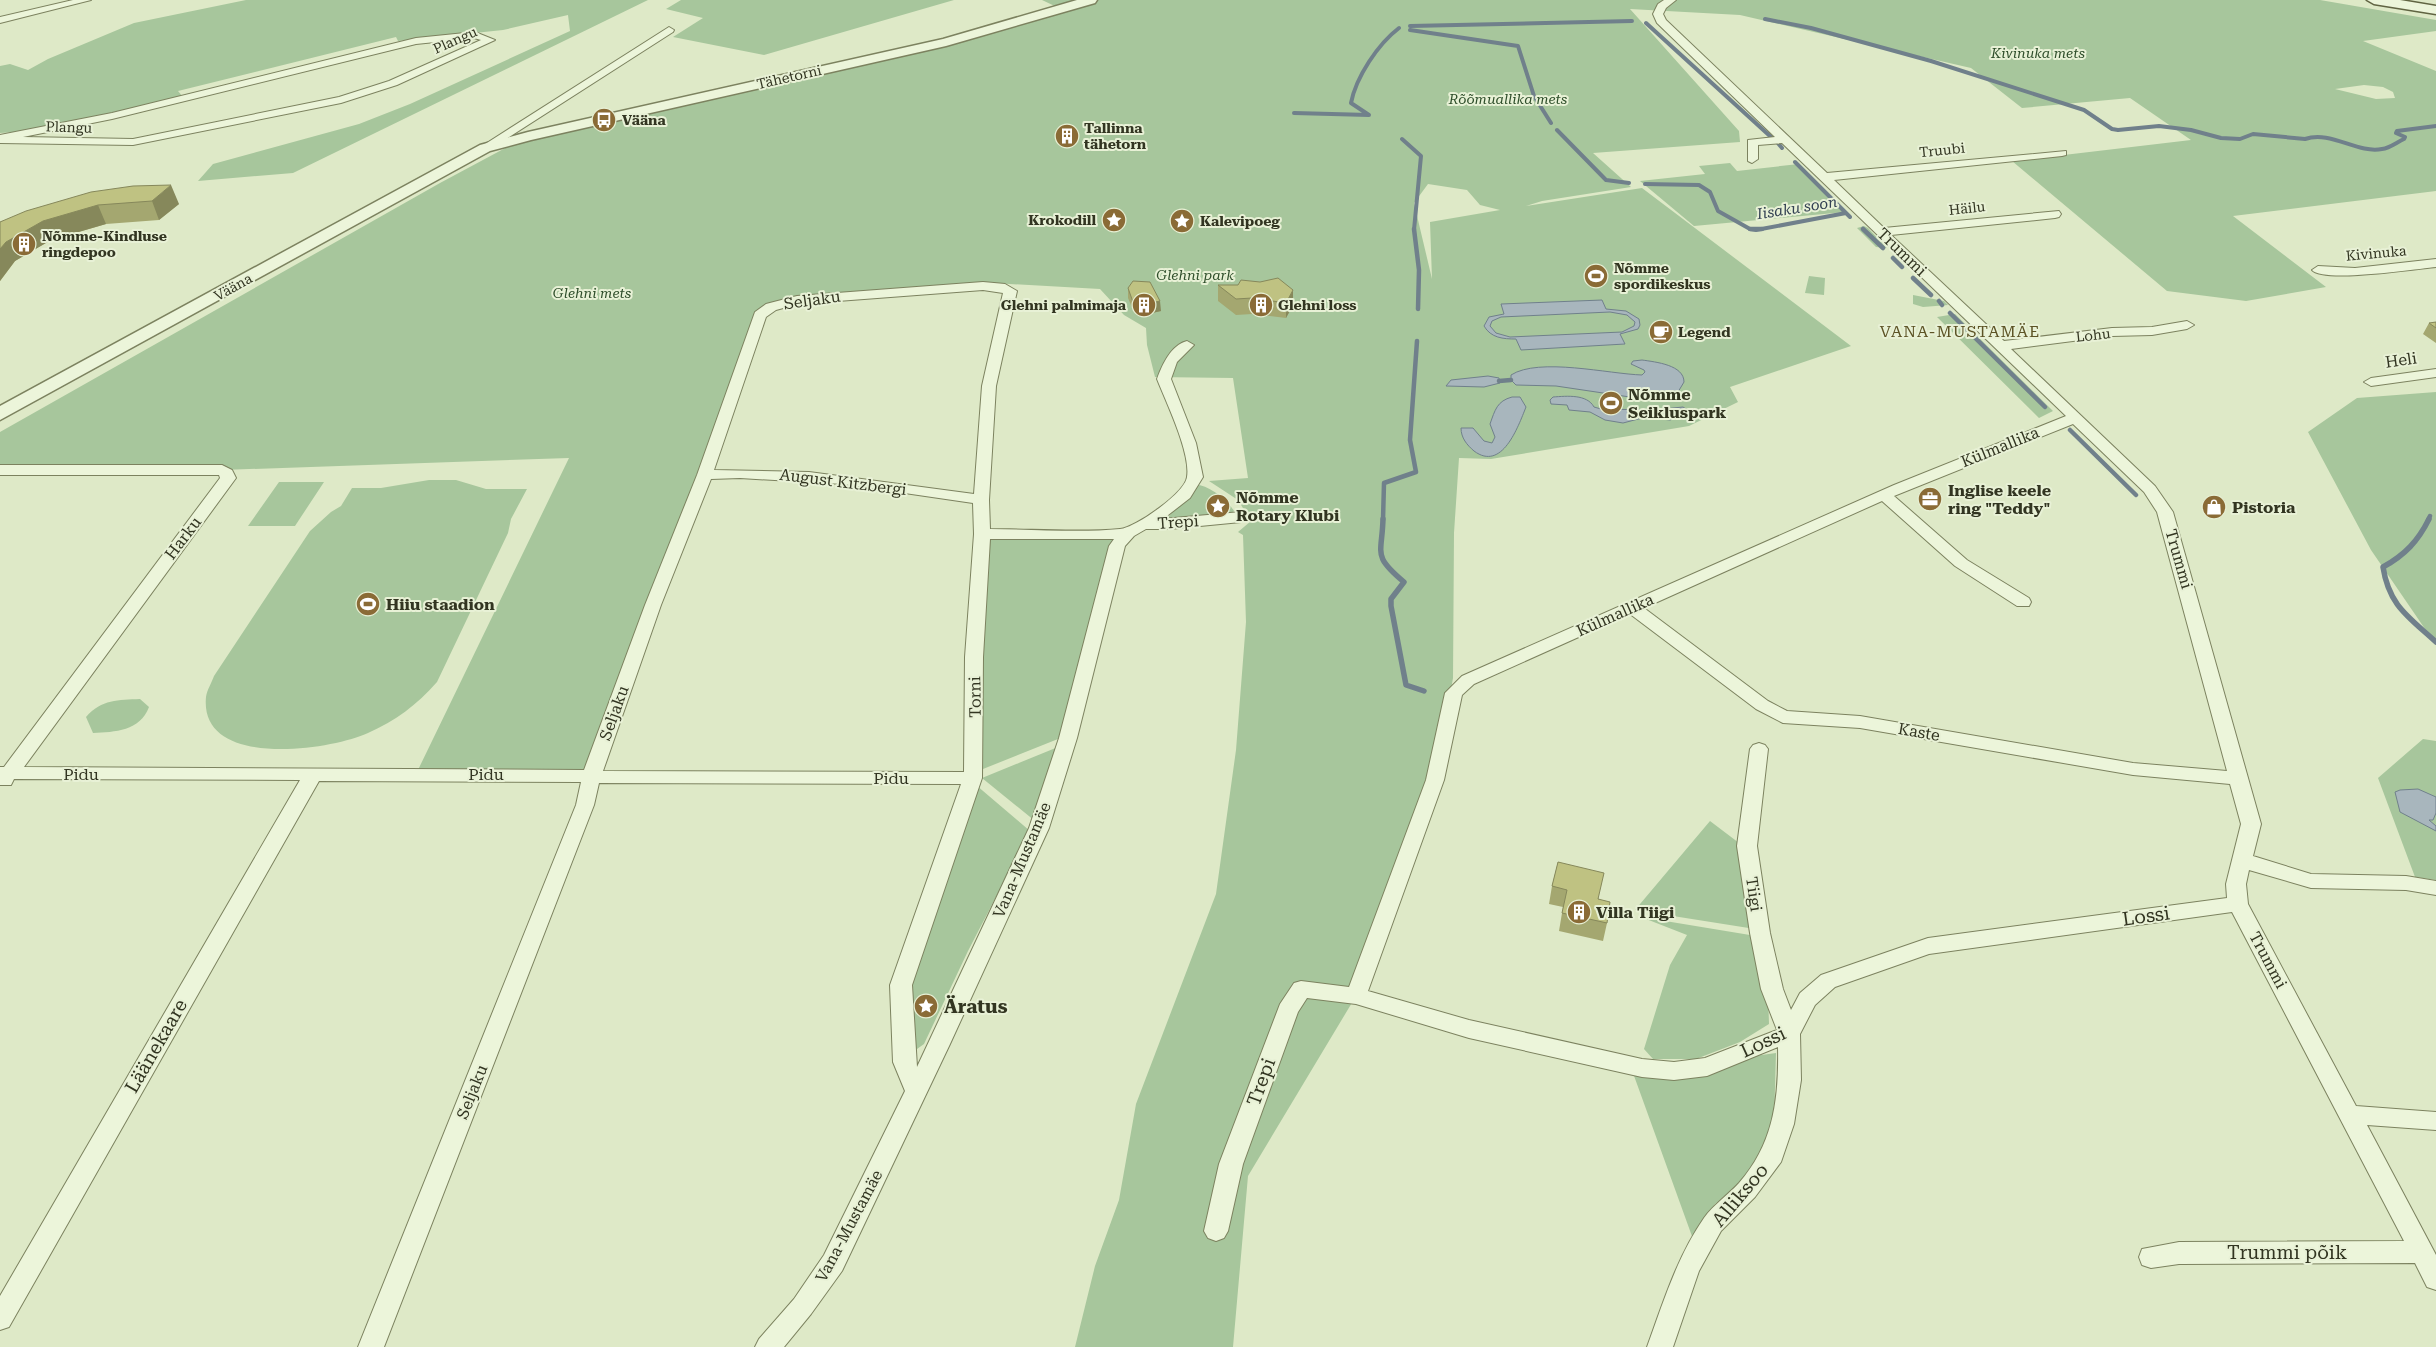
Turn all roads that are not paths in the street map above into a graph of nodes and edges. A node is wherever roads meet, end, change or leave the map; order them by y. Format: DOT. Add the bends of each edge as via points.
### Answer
graph roads {
  1 [pos="82,0"];
  2 [pos="1091,0"];
  3 [pos="1671,0"];
  4 [pos="2374,0"];
  5 [pos="2436,10"];
  6 [pos="0,20"];
  7 [pos="669,30"];
  8 [pos="0,139"];
  9 [pos="1786,139"];
  10 [pos="485,148"];
  11 [pos="2062,153"];
  12 [pos="1752,160"];
  13 [pos="1825,177"];
  14 [pos="2055,214"];
  15 [pos="1881,232"];
  16 [pos="2436,262"];
  17 [pos="2318,270"];
  18 [pos="1010,291"];
  19 [pos="2187,325"];
  20 [pos="1187,345"];
  21 [pos="1999,346"];
  22 [pos="2436,373"];
  23 [pos="2372,382"];
  24 [pos="0,414"];
  25 [pos="2074,418"];
  26 [pos="0,470"];
  27 [pos="705,475"];
  28 [pos="1884,495"];
  29 [pos="981,500"];
  30 [pos="1241,516"];
  31 [pos="1145,524"];
  32 [pos="982,534"];
  33 [pos="1123,534"];
  34 [pos="2023,602"];
  35 [pos="1632,607"];
  36 [pos="1759,749"];
  37 [pos="312,774"];
  38 [pos="3,777"];
  39 [pos="591,777"];
  40 [pos="973,778"];
  41 [pos="2240,778"];
  42 [pos="2243,860"];
  43 [pos="2436,888"];
  44 [pos="2238,904"];
  45 [pos="1356,996"];
  46 [pos="1789,1034"];
  47 [pos="916,1091"];
  48 [pos="2351,1114"];
  49 [pos="2436,1121"];
  50 [pos="1216,1231"];
  51 [pos="2422,1252"];
  52 [pos="2151,1257"];
  53 [pos="2436,1279"];
  54 [pos="0,1319"];
  55 [pos="371,1347"];
  56 [pos="768,1347"];
  57 [pos="1660,1347"];
  1 -- 6 [label="street"];
  2 -- 10 [label="street, Tähetorni" via="946,42"];
  3 -- 9 [label="street, Trummi" via="1662,6 1658,14 1661,21"];
  4 -- 5 [label="main road"];
  7 -- 10 [label="street, Vääna"];
  8 -- 8 [label="street, Plangu" via="112,116 416,41 475,36 490,40 393,83 340,100 133,142"];
  9 -- 12 [label="street" via="1752,142"];
  9 -- 13 [label="street, Trummi"];
  10 -- 24 [label="street, Vääna"];
  11 -- 13 [label="street, Truubi"];
  13 -- 15 [label="street, Trummi"];
  14 -- 15 [label="street, Häilu"];
  15 -- 21 [label="street, Trummi"];
  16 -- 17 [label="street, Kivinuka" via="2355,272"];
  18 -- 27 [label="street, Seljaku" via="1000,287 948,288 797,300 771,307 760,315"];
  18 -- 29 [label="street, Torni" via="989,386"];
  19 -- 21 [label="street, Lohu"];
  20 -- 31 [label="street" via="1171,361 1164,378 1195,460 1196,478 1171,508"];
  21 -- 25 [label="street, Trummi"];
  22 -- 23 [label="street, Heli"];
  25 -- 28 [label="street, Külmallika"];
  25 -- 41 [label="street, Trummi" via="2150,489 2166,512"];
  26 -- 38 [label="street, Harku" via="222,470 228,478"];
  27 -- 29 [label="street, August Kitzbergi" via="742,472 824,476"];
  27 -- 39 [label="street, Seljaku"];
  28 -- 34 [label="street" via="1961,563"];
  28 -- 35 [label="street, Külmallika"];
  29 -- 32 [label="street, Torni"];
  30 -- 31 [label="street, Trepi"];
  31 -- 33 [label="street"];
  32 -- 33 [label="street"];
  32 -- 40 [label="street, Torni" via="974,657"];
  33 -- 47 [label="street, Vana-Mustamäe" via="1117,546 1068,738 1038,828"];
  35 -- 41 [label="street, Kaste" via="1762,705 1783,717 1860,722 2133,769"];
  35 -- 45 [label="street, Külmallika" via="1468,680 1454,694 1435,780"];
  36 -- 46 [label="street, Tiigi" via="1747,846 1772,989"];
  37 -- 38 [label="street, Pidu"];
  37 -- 39 [label="street, Pidu"];
  37 -- 54 [label="street, Läänekaare"];
  39 -- 40 [label="street, Pidu"];
  39 -- 55 [label="street, Seljaku" via="585,805"];
  40 -- 47 [label="street, Torni" via="901,986 904,1062"];
  41 -- 42 [label="street, Trummi" via="2251,824"];
  42 -- 43 [label="street" via="2299,879 2382,881"];
  42 -- 44 [label="street, Trummi" via="2236,884"];
  44 -- 46 [label="street, Lossi" via="1928,946 1828,980 1807,999"];
  44 -- 48 [label="street, Trummi"];
  45 -- 46 [label="street, Lossi" via="1469,1029 1642,1068 1674,1071 1707,1067"];
  45 -- 50 [label="street, Trepi" via="1301,989 1288,1010 1231,1164"];
  46 -- 57 [label="street, Alliksoo" via="1790,1080 1783,1124 1768,1162 1747,1190 1713,1224 1688,1268"];
  47 -- 56 [label="street, Vana-Mustamäe" via="833,1262 784,1331"];
  48 -- 49 [label="street"];
  48 -- 51 [label="street, Trummi"];
  51 -- 52 [label="street, Trummi põik" via="2179,1252"];
  51 -- 53 [label="street, Trummi"];
}
